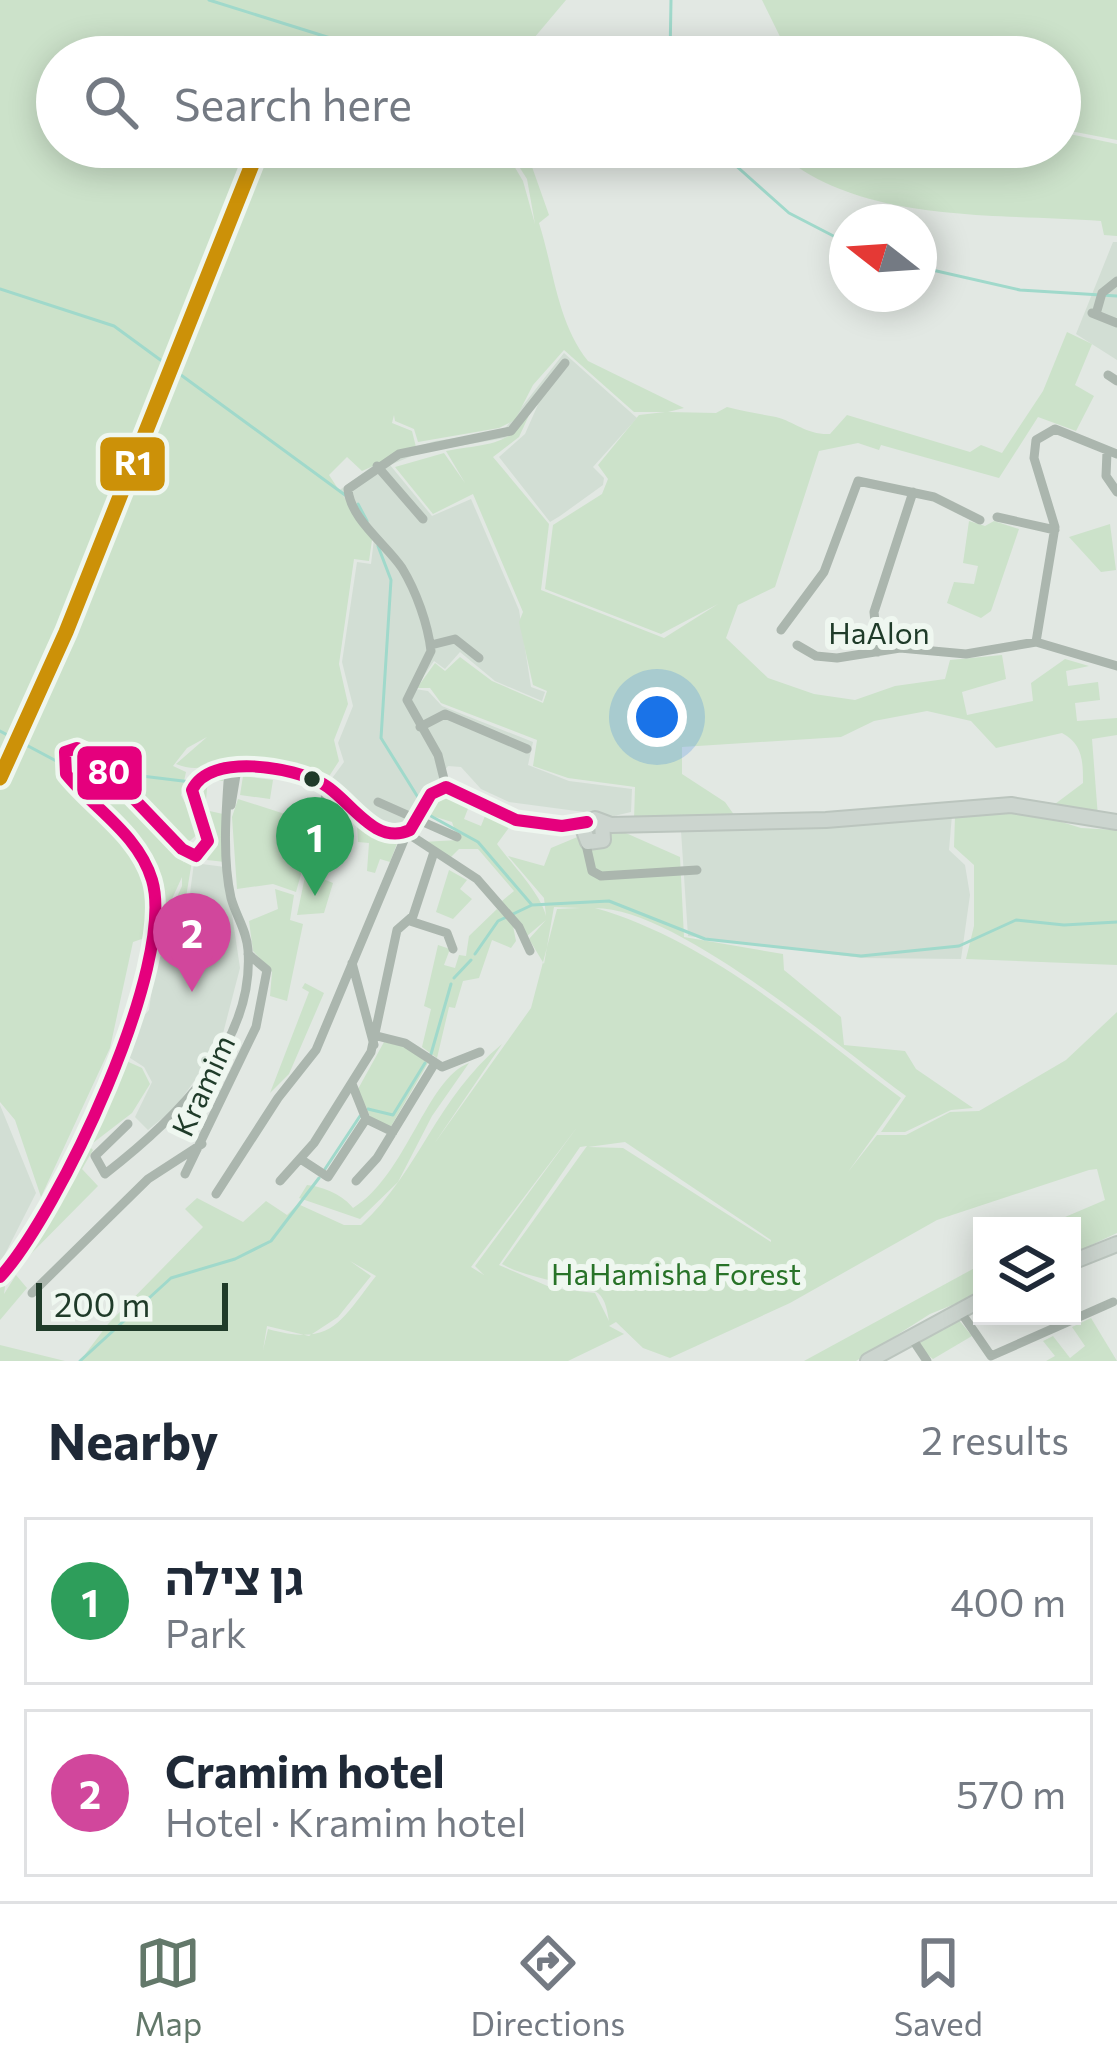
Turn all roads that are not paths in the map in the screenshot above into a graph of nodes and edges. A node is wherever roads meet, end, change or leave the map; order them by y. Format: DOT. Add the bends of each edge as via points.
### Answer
graph roads {
  1 [pos="1117,281"];
  2 [pos="1117,323"];
  3 [pos="565,363"];
  4 [pos="1112,453"];
  5 [pos="376,466"];
  6 [pos="913,492"];
  7 [pos="1117,492"];
  8 [pos="997,517"];
  9 [pos="423,519"];
  10 [pos="980,520"];
  11 [pos="1055,530"];
  12 [pos="781,630"];
  13 [pos="1036,642"];
  14 [pos="430,645"];
  15 [pos="796,645"];
  16 [pos="878,652"];
  17 [pos="479,658"];
  18 [pos="1117,666"];
  19 [pos="420,727"];
  20 [pos="527,748"];
  21 [pos="233,769"];
  22 [pos="326,785"];
  23 [pos="446,788"];
  24 [pos="378,802"];
  25 [pos="417,819"];
  26 [pos="1117,822"];
  27 [pos="407,833"];
  28 [pos="594,833"];
  29 [pos="457,837"];
  30 [pos="434,852"];
  31 [pos="312,863"];
  32 [pos="697,870"];
  33 [pos="410,921"];
  34 [pos="453,949"];
  35 [pos="530,951"];
  36 [pos="248,954"];
  37 [pos="352,961"];
  38 [pos="385,989"];
  39 [pos="364,1009"];
  40 [pos="376,1040"];
  41 [pos="480,1052"];
  42 [pos="435,1064"];
  43 [pos="352,1084"];
  44 [pos="366,1119"];
  45 [pos="128,1124"];
  46 [pos="393,1132"];
  47 [pos="202,1144"];
  48 [pos="302,1160"];
  49 [pos="184,1174"];
  50 [pos="280,1180"];
  51 [pos="356,1181"];
  52 [pos="217,1194"];
  53 [pos="1117,1244"];
  54 [pos="1081,1258"];
  55 [pos="0,1277"];
  56 [pos="32,1293"];
  57 [pos="1113,1302"];
  58 [pos="973,1304"];
  59 [pos="960,1311"];
  60 [pos="906,1345"];
  61 [pos="993,1359"];
  62 [pos="868,1361"];
  63 [pos="927,1361"];
  1 -- 2 [label="street" via="1094,314"];
  3 -- 5 [label="street" via="511,430 412,450"];
  4 -- 7 [label="street" via="1106,476"];
  4 -- 11 [label="street" via="1058,429 1039,436 1034,458"];
  5 -- 9 [label="street"];
  5 -- 14 [label="street" via="351,483 348,499 407,578"];
  6 -- 10 [label="street"];
  6 -- 12 [label="street" via="870,480 853,484 824,572"];
  6 -- 16 [label="street" via="875,608"];
  8 -- 11 [label="street"];
  11 -- 13 [label="street"];
  13 -- 16 [label="street, HaAlon" via="966,654"];
  13 -- 18 [label="street"];
  14 -- 17 [label="street" via="455,639"];
  14 -- 19 [label="street" via="407,693"];
  15 -- 16 [label="street, HaAlon" via="829,658"];
  19 -- 20 [label="street" via="445,714"];
  19 -- 23 [label="street"];
  21 -- 22 [label="main road" via="294,773"];
  21 -- 36 [label="street" via="230,892"];
  21 -- 55 [label="main road" via="206,773 194,785 192,802 208,841 196,856 89,753 63,754 65,774 142,859 156,909 115,1069 30,1236"];
  22 -- 27 [label="main road" via="363,820"];
  22 -- 31 [label="street"];
  23 -- 25 [label="main road" via="431,794"];
  23 -- 28 [label="main road" via="501,816"];
  24 -- 25 [label="street"];
  25 -- 27 [label="main road"];
  25 -- 29 [label="street"];
  26 -- 28 [label="main road" via="1011,805"];
  27 -- 30 [label="street"];
  27 -- 37 [label="street"];
  28 -- 32 [label="street" via="592,871 607,878"];
  30 -- 33 [label="street"];
  30 -- 35 [label="street" via="477,879"];
  33 -- 34 [label="street" via="446,932"];
  33 -- 38 [label="street" via="397,930"];
  36 -- 45 [label="street" via="233,1024 207,1075 104,1174 95,1156"];
  36 -- 47 [label="street, Kramim" via="266,967 265,1000"];
  37 -- 39 [label="street"];
  37 -- 52 [label="street" via="316,1050"];
  38 -- 39 [label="street"];
  38 -- 40 [label="street"];
  39 -- 40 [label="street"];
  40 -- 42 [label="street" via="405,1042"];
  40 -- 43 [label="street"];
  41 -- 42 [label="street" via="448,1068"];
  42 -- 46 [label="street"];
  43 -- 44 [label="street"];
  43 -- 48 [label="street"];
  44 -- 46 [label="street"];
  44 -- 48 [label="street" via="328,1177"];
  46 -- 51 [label="street"];
  47 -- 49 [label="street, Kramim"];
  47 -- 56 [label="street" via="148,1180"];
  48 -- 50 [label="street"];
  53 -- 54 [label="main road"];
  57 -- 61 [label="street"];
  58 -- 59 [label="main road"];
  59 -- 60 [label="main road"];
  59 -- 61 [label="street"];
  60 -- 62 [label="main road"];
  60 -- 63 [label="street"];
}
